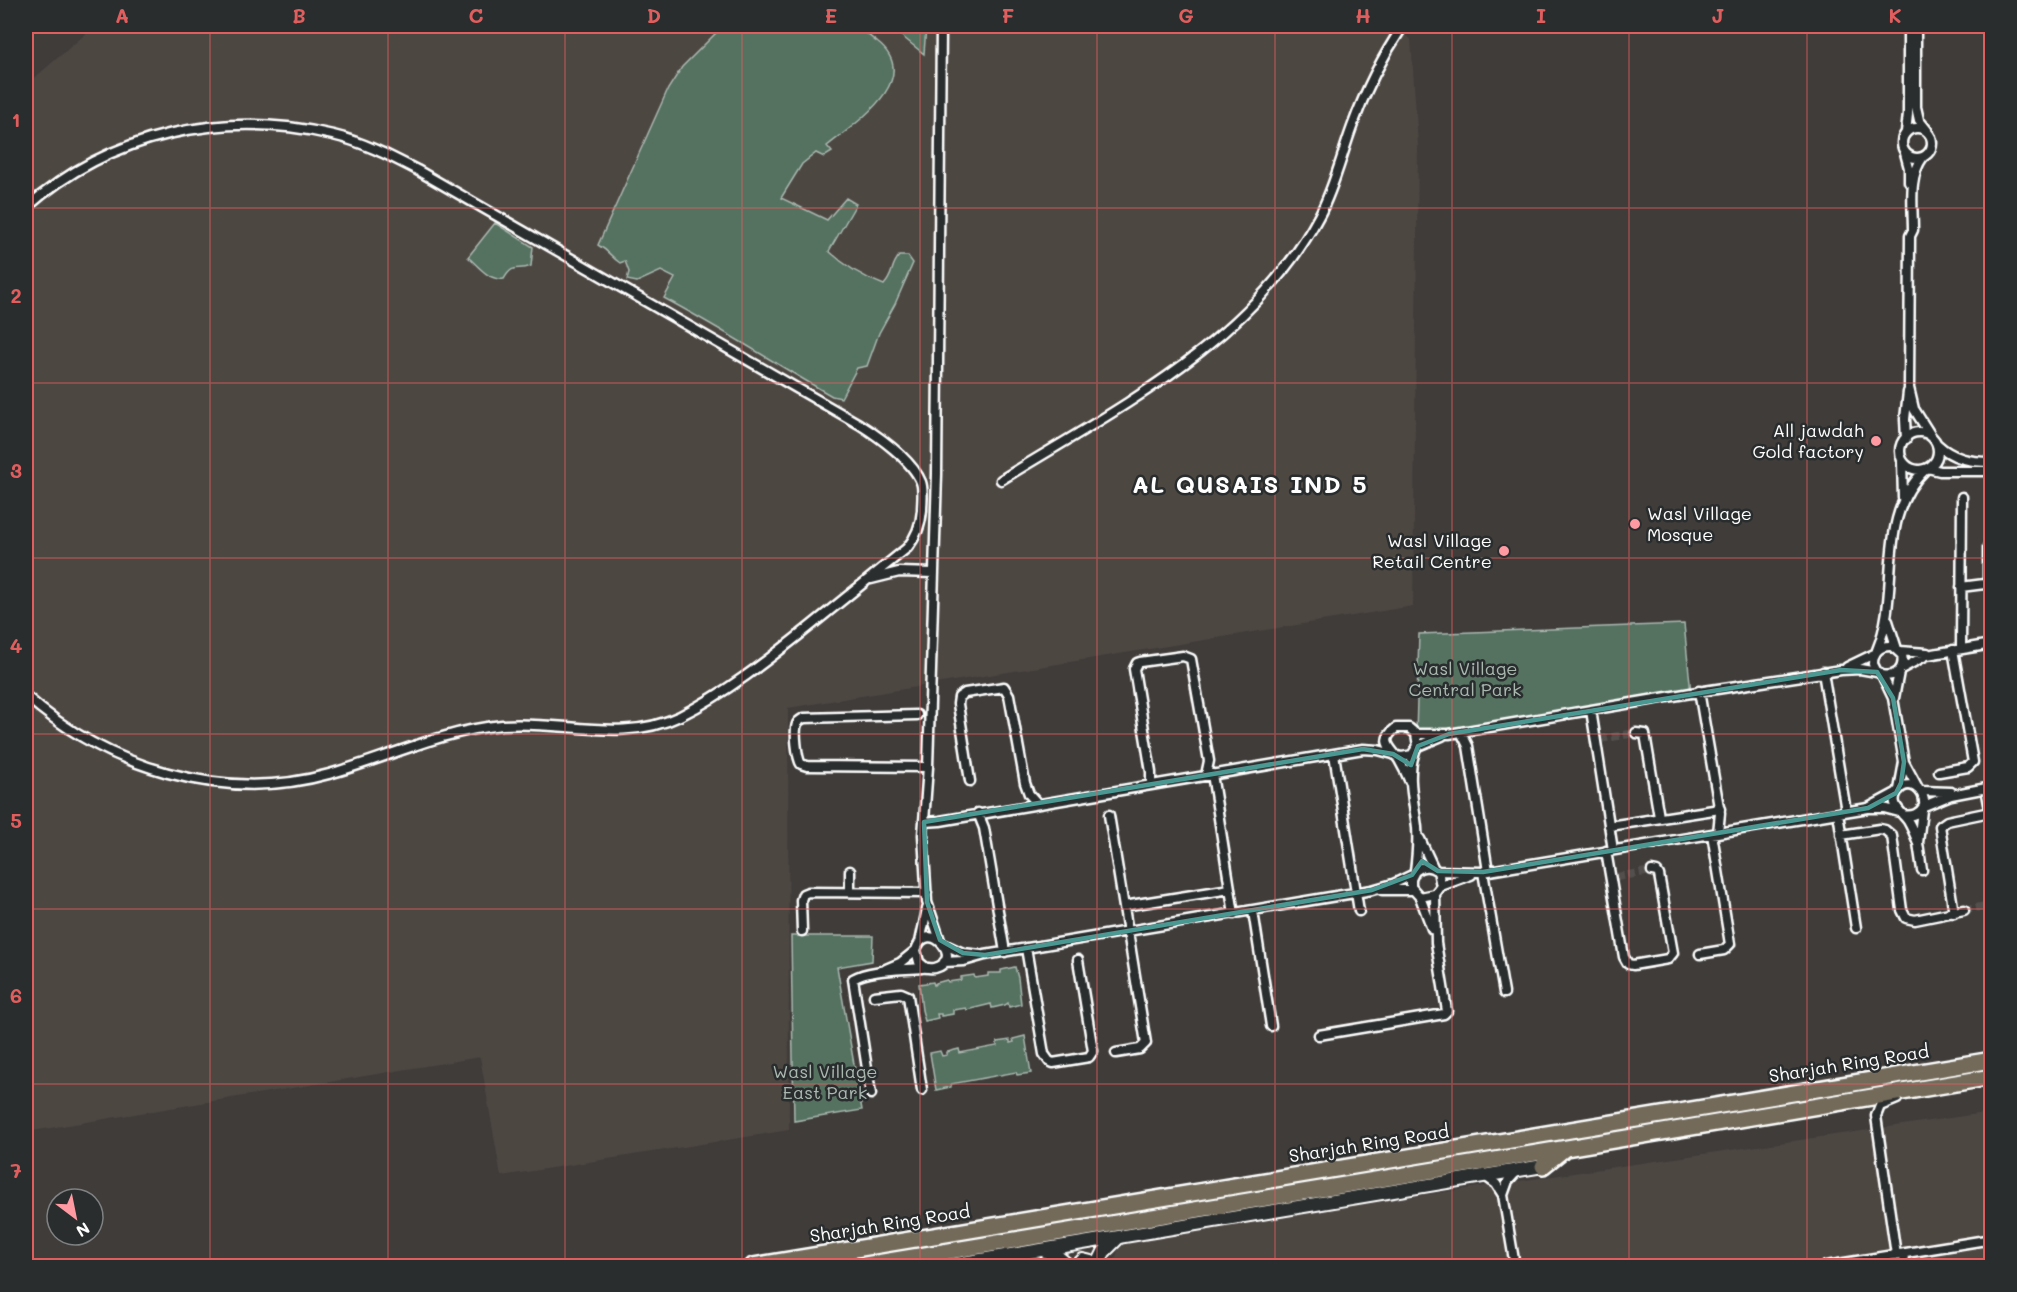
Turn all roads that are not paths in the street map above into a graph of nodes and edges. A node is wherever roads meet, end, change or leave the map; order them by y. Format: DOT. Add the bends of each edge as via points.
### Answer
graph roads {
  1 [pos="941,26"];
  2 [pos="1403,26"];
  3 [pos="1908,26"];
  4 [pos="1916,26"];
  5 [pos="1927,130"];
  6 [pos="1906,132"];
  7 [pos="1905,153"];
  8 [pos="1923,157"];
  9 [pos="26,208"];
  10 [pos="1910,236"];
  11 [pos="1909,388"];
  12 [pos="1931,436"];
  13 [pos="1906,439"];
  14 [pos="1937,444"];
  15 [pos="1902,461"];
  16 [pos="1992,462"];
  17 [pos="1927,468"];
  18 [pos="1992,471"];
  19 [pos="1001,480"];
  20 [pos="1962,497"];
  21 [pos="1903,498"];
  22 [pos="1992,540"];
  23 [pos="934,573"];
  24 [pos="865,581"];
  25 [pos="1990,583"];
  26 [pos="1961,587"];
  27 [pos="1887,612"];
  28 [pos="1992,644"];
  29 [pos="1898,650"];
  30 [pos="1957,650"];
  31 [pos="1875,652"];
  32 [pos="1937,653"];
  33 [pos="1841,670"];
  34 [pos="1900,670"];
  35 [pos="1823,672"];
  36 [pos="1880,674"];
  37 [pos="1698,692"];
  38 [pos="26,696"];
  39 [pos="1893,699"];
  40 [pos="1591,710"];
  41 [pos="917,715"];
  42 [pos="1461,732"];
  43 [pos="1636,733"];
  44 [pos="1416,734"];
  45 [pos="1449,734"];
  46 [pos="1389,735"];
  47 [pos="1417,748"];
  48 [pos="1363,749"];
  49 [pos="1334,754"];
  50 [pos="1395,755"];
  51 [pos="1904,762"];
  52 [pos="928,767"];
  53 [pos="1939,772"];
  54 [pos="1209,774"];
  55 [pos="970,781"];
  56 [pos="1410,782"];
  57 [pos="1151,784"];
  58 [pos="1989,788"];
  59 [pos="1920,790"];
  60 [pos="1898,792"];
  61 [pos="1960,792"];
  62 [pos="1037,803"];
  63 [pos="1720,808"];
  64 [pos="1868,808"];
  65 [pos="1923,808"];
  66 [pos="1842,812"];
  67 [pos="978,813"];
  68 [pos="1901,813"];
  69 [pos="1109,815"];
  70 [pos="1991,816"];
  71 [pos="1659,818"];
  72 [pos="924,819"];
  73 [pos="1609,826"];
  74 [pos="1417,829"];
  75 [pos="1715,833"];
  76 [pos="1841,835"];
  77 [pos="1918,843"];
  78 [pos="1609,851"];
  79 [pos="1436,870"];
  80 [pos="1922,870"];
  81 [pos="850,871"];
  82 [pos="1486,871"];
  83 [pos="1652,871"];
  84 [pos="1413,873"];
  85 [pos="1230,889"];
  86 [pos="1372,890"];
  87 [pos="1413,890"];
  88 [pos="1438,890"];
  89 [pos="850,892"];
  90 [pos="1357,893"];
  91 [pos="927,897"];
  92 [pos="1420,897"];
  93 [pos="1124,906"];
  94 [pos="1253,910"];
  95 [pos="1964,910"];
  96 [pos="1359,911"];
  97 [pos="1954,913"];
  98 [pos="1234,914"];
  99 [pos="1856,928"];
  100 [pos="802,931"];
  101 [pos="1128,931"];
  102 [pos="942,942"];
  103 [pos="1436,943"];
  104 [pos="918,946"];
  105 [pos="1026,948"];
  106 [pos="1005,952"];
  107 [pos="1700,954"];
  108 [pos="985,955"];
  109 [pos="1078,960"];
  110 [pos="944,962"];
  111 [pos="925,967"];
  112 [pos="882,971"];
  113 [pos="1504,993"];
  114 [pos="874,996"];
  115 [pos="1271,1026"];
  116 [pos="1319,1035"];
  117 [pos="1116,1053"];
  118 [pos="1992,1060"];
  119 [pos="1992,1077"];
  120 [pos="922,1090"];
  121 [pos="1907,1091"];
  122 [pos="871,1094"];
  123 [pos="1567,1147"];
  124 [pos="1543,1166"];
  125 [pos="1518,1170"];
  126 [pos="1485,1176"];
  127 [pos="1503,1195"];
  128 [pos="1118,1239"];
  129 [pos="1992,1239"];
  130 [pos="1044,1250"];
  131 [pos="1900,1254"];
  132 [pos="753,1266"];
  133 [pos="859,1266"];
  134 [pos="945,1266"];
  135 [pos="1070,1266"];
  136 [pos="1077,1266"];
  137 [pos="1095,1266"];
  138 [pos="1515,1266"];
  139 [pos="1826,1266"];
  140 [pos="1903,1266"];
  1 -- 23 [label="street"];
  2 -- 19 [label="street" via="1363,99 1320,214 1302,246 1267,289 1232,325 1140,394"];
  3 -- 6 [label="street"];
  4 -- 5 [label="street" via="1916,107"];
  5 -- 6 [label="street" via="1916,127"];
  5 -- 8 [label="street" via="1933,144"];
  6 -- 7 [label="street" via="1901,142"];
  7 -- 8 [label="street"];
  7 -- 10 [label="street" via="1909,168"];
  8 -- 10 [label="street" via="1914,174"];
  9 -- 24 [label="street" via="80,168 118,149 159,135 201,127 291,127 335,135 377,150 706,335 859,424 889,446 920,480 921,519 912,542"];
  10 -- 11 [label="street"];
  11 -- 12 [label="street" via="1919,418"];
  11 -- 13 [label="street"];
  12 -- 13 [label="street" via="1916,432"];
  12 -- 14 [label="street"];
  13 -- 15 [label="street" via="1900,447"];
  14 -- 16 [label="street" via="1963,460"];
  14 -- 17 [label="street" via="1938,455"];
  15 -- 17 [label="street" via="1915,470"];
  15 -- 21 [label="street"];
  17 -- 18 [label="street"];
  17 -- 21 [label="street"];
  20 -- 26 [label="street"];
  21 -- 27 [label="street" via="1893,541"];
  22 -- 25 [label="street" via="1988,547"];
  23 -- 24 [label="street" via="889,574"];
  23 -- 52 [label="street"];
  24 -- 38 [label="street" via="761,664 666,722 619,731 534,724 472,729 326,775 284,782 199,780 158,771 80,737"];
  25 -- 26 [label="street"];
  26 -- 30 [label="street"];
  27 -- 29 [label="street"];
  27 -- 31 [label="street"];
  28 -- 30 [label="street"];
  29 -- 31 [label="street" via="1887,646"];
  29 -- 32 [label="street"];
  29 -- 34 [label="street" via="1903,660"];
  30 -- 32 [label="street"];
  30 -- 53 [label="street" via="1973,762 1968,767"];
  31 -- 33 [label="street"];
  31 -- 36 [label="street" via="1873,664"];
  32 -- 34 [label="street"];
  33 -- 35 [label="street"];
  33 -- 36 [label="street"];
  34 -- 36 [label="street" via="1893,675"];
  34 -- 39 [label="street"];
  35 -- 37 [label="street"];
  35 -- 66 [label="street"];
  36 -- 39 [label="street"];
  37 -- 40 [label="street"];
  37 -- 63 [label="street"];
  39 -- 51 [label="street"];
  40 -- 42 [label="street"];
  40 -- 73 [label="street"];
  41 -- 52 [label="street" via="804,718 796,728 798,758 807,766"];
  42 -- 45 [label="street"];
  42 -- 82 [label="street" via="1468,747"];
  43 -- 71 [label="street" via="1645,734"];
  44 -- 45 [label="street"];
  44 -- 46 [label="street" via="1405,727 1396,728"];
  44 -- 47 [label="street"];
  45 -- 47 [label="street"];
  46 -- 48 [label="street"];
  46 -- 50 [label="street" via="1388,743"];
  47 -- 50 [label="street" via="1407,757"];
  47 -- 56 [label="street"];
  48 -- 49 [label="street"];
  48 -- 50 [label="street"];
  49 -- 54 [label="street"];
  49 -- 90 [label="street"];
  50 -- 56 [label="street"];
  51 -- 59 [label="street"];
  51 -- 60 [label="street"];
  52 -- 72 [label="street"];
  54 -- 57 [label="street"];
  54 -- 57 [label="street" via="1191,659 1183,656 1140,662 1134,669"];
  54 -- 85 [label="street"];
  55 -- 62 [label="street" via="959,697 1004,687 1009,694 1025,783"];
  56 -- 74 [label="street"];
  57 -- 62 [label="street"];
  58 -- 61 [label="street"];
  58 -- 70 [label="street"];
  59 -- 60 [label="street" via="1908,786"];
  59 -- 61 [label="street"];
  59 -- 65 [label="street"];
  60 -- 64 [label="street"];
  60 -- 68 [label="street" via="1895,803"];
  61 -- 65 [label="street"];
  62 -- 67 [label="street"];
  63 -- 71 [label="street"];
  63 -- 75 [label="street"];
  64 -- 66 [label="street"];
  64 -- 68 [label="street"];
  65 -- 68 [label="street" via="1913,815"];
  65 -- 77 [label="street"];
  66 -- 75 [label="street"];
  66 -- 76 [label="street"];
  67 -- 72 [label="street"];
  67 -- 106 [label="street" via="984,828"];
  68 -- 77 [label="street"];
  69 -- 93 [label="street"];
  70 -- 97 [label="street" via="1947,821 1940,826"];
  71 -- 73 [label="street"];
  72 -- 91 [label="street"];
  73 -- 78 [label="street"];
  74 -- 79 [label="street"];
  74 -- 84 [label="street"];
  75 -- 78 [label="street"];
  75 -- 107 [label="street" via="1730,944 1724,950"];
  76 -- 97 [label="street" via="1880,829 1889,832 1904,914 1911,920"];
  76 -- 99 [label="street"];
  77 -- 80 [label="street"];
  78 -- 82 [label="street"];
  78 -- 83 [label="street" via="1617,920 1628,964 1671,957 1659,875"];
  79 -- 82 [label="street"];
  79 -- 84 [label="street" via="1424,867"];
  79 -- 88 [label="street"];
  81 -- 89 [label="street"];
  82 -- 88 [label="street"];
  82 -- 113 [label="street"];
  84 -- 86 [label="street"];
  84 -- 87 [label="street"];
  85 -- 93 [label="street"];
  85 -- 98 [label="street"];
  86 -- 87 [label="street"];
  86 -- 90 [label="street"];
  87 -- 92 [label="street"];
  88 -- 92 [label="street"];
  88 -- 103 [label="street"];
  89 -- 91 [label="street"];
  89 -- 100 [label="street" via="803,894"];
  90 -- 94 [label="street"];
  90 -- 96 [label="street"];
  91 -- 102 [label="street"];
  91 -- 104 [label="street"];
  92 -- 103 [label="street"];
  93 -- 101 [label="street"];
  94 -- 98 [label="street"];
  94 -- 115 [label="street"];
  95 -- 97 [label="street"];
  98 -- 101 [label="street"];
  101 -- 105 [label="street"];
  101 -- 117 [label="street" via="1146,1043 1143,1048"];
  102 -- 104 [label="street" via="930,938"];
  102 -- 108 [label="street" via="963,953"];
  102 -- 110 [label="street" via="947,953"];
  103 -- 116 [label="street" via="1447,1008 1444,1014"];
  104 -- 111 [label="street" via="919,962"];
  104 -- 112 [label="street" via="900,963"];
  105 -- 106 [label="street"];
  105 -- 109 [label="street" via="1044,1054 1053,1063 1089,1057 1094,1051"];
  106 -- 108 [label="street"];
  108 -- 110 [label="street"];
  110 -- 111 [label="street" via="935,968"];
  111 -- 112 [label="street"];
  112 -- 122 [label="street" via="852,981"];
  114 -- 120 [label="street" via="908,996"];
  118 -- 132 [label="highway, Sharjah Ring Road"];
  119 -- 121 [label="highway, Sharjah Ring Road"];
  121 -- 123 [label="highway, Sharjah Ring Road"];
  121 -- 131 [label="street" via="1880,1106 1876,1113"];
  123 -- 124 [label="highway"];
  123 -- 133 [label="highway, Sharjah Ring Road"];
  124 -- 125 [label="street"];
  125 -- 126 [label="street"];
  125 -- 127 [label="street"];
  126 -- 127 [label="street"];
  126 -- 128 [label="street"];
  127 -- 138 [label="street"];
  128 -- 130 [label="street"];
  128 -- 137 [label="street"];
  129 -- 131 [label="street"];
  130 -- 134 [label="street"];
  130 -- 135 [label="street"];
  131 -- 139 [label="street"];
  131 -- 140 [label="street"];
  136 -- 137 [label="street" via="1083,1260"];
}
